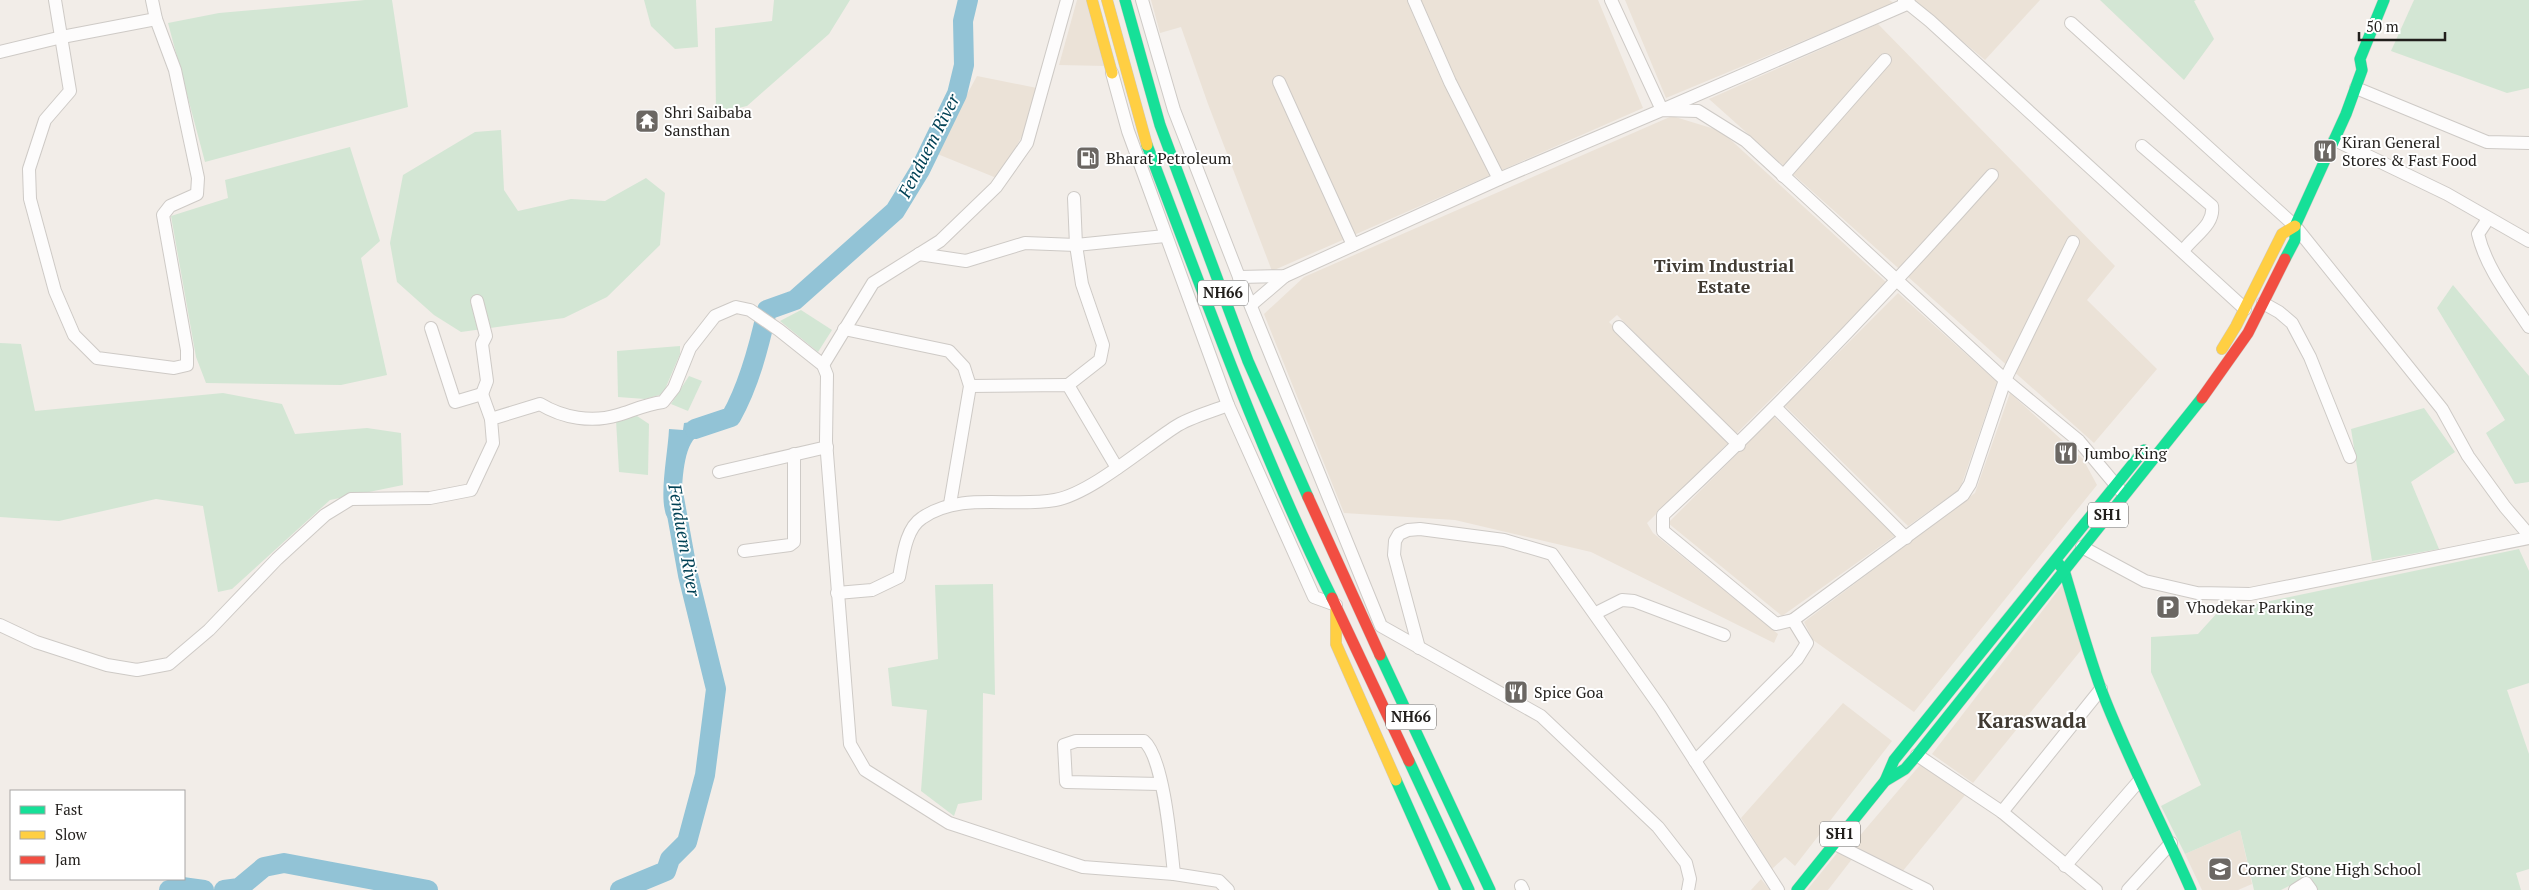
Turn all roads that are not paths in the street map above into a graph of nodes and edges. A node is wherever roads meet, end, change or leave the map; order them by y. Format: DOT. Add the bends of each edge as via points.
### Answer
graph roads {
  1 [pos="55,0"];
  2 [pos="152,0"];
  3 [pos="1067,0"];
  4 [pos="1092,0"];
  5 [pos="1106,0"];
  6 [pos="1125,0"];
  7 [pos="1142,0"];
  8 [pos="1414,0"];
  9 [pos="1611,0"];
  10 [pos="2384,0"];
  11 [pos="1906,2"];
  12 [pos="156,19"];
  13 [pos="2071,23"];
  14 [pos="62,37"];
  15 [pos="0,52"];
  16 [pos="1885,60"];
  17 [pos="2372,62"];
  18 [pos="1125,69"];
  19 [pos="2362,70"];
  20 [pos="1112,73"];
  21 [pos="1279,82"];
  22 [pos="2356,88"];
  23 [pos="1662,110"];
  24 [pos="2335,140"];
  25 [pos="2529,143"];
  26 [pos="2142,146"];
  27 [pos="1992,175"];
  28 [pos="1783,176"];
  29 [pos="1499,179"];
  30 [pos="1074,198"];
  31 [pos="2488,219"];
  32 [pos="2295,226"];
  33 [pos="1164,236"];
  34 [pos="2529,241"];
  35 [pos="2073,242"];
  36 [pos="1076,245"];
  37 [pos="1353,245"];
  38 [pos="2183,252"];
  39 [pos="919,254"];
  40 [pos="1239,276"];
  41 [pos="1285,276"];
  42 [pos="1898,281"];
  43 [pos="477,301"];
  44 [pos="2263,303"];
  45 [pos="1251,305"];
  46 [pos="2245,309"];
  47 [pos="1619,327"];
  48 [pos="2529,327"];
  49 [pos="431,328"];
  50 [pos="844,329"];
  51 [pos="823,365"];
  52 [pos="2005,380"];
  53 [pos="1068,385"];
  54 [pos="970,386"];
  55 [pos="482,394"];
  56 [pos="1228,405"];
  57 [pos="1776,408"];
  58 [pos="2175,413"];
  59 [pos="491,419"];
  60 [pos="2150,442"];
  61 [pos="1739,445"];
  62 [pos="827,446"];
  63 [pos="794,454"];
  64 [pos="2350,457"];
  65 [pos="1117,468"];
  66 [pos="719,472"];
  67 [pos="2114,486"];
  68 [pos="2124,494"];
  69 [pos="950,504"];
  70 [pos="2529,537"];
  71 [pos="1906,538"];
  72 [pos="2082,547"];
  73 [pos="744,551"];
  74 [pos="2055,560"];
  75 [pos="2064,570"];
  76 [pos="1350,590"];
  77 [pos="837,593"];
  78 [pos="1337,605"];
  79 [pos="1596,613"];
  80 [pos="1793,620"];
  81 [pos="0,625"];
  82 [pos="1381,626"];
  83 [pos="1724,635"];
  84 [pos="1390,644"];
  85 [pos="1419,648"];
  86 [pos="2101,689"];
  87 [pos="1917,755"];
  88 [pos="1695,761"];
  89 [pos="1885,781"];
  90 [pos="2139,781"];
  91 [pos="1160,784"];
  92 [pos="2002,812"];
  93 [pos="1832,843"];
  94 [pos="2171,843"];
  95 [pos="2065,866"];
  96 [pos="1174,874"];
  97 [pos="1904,885"];
  98 [pos="2086,887"];
  99 [pos="1228,890"];
  100 [pos="1444,890"];
  101 [pos="1469,890"];
  102 [pos="1490,890"];
  103 [pos="1688,890"];
  104 [pos="1778,890"];
  105 [pos="1797,890"];
  106 [pos="1927,890"];
  107 [pos="2128,890"];
  108 [pos="2191,890"];
  109 [pos="2295,890"];
  110 [pos="2311,890"];
  1 -- 14 [label="street"];
  2 -- 12 [label="street"];
  3 -- 39 [label="street" via="1027,143 996,187 940,241"];
  4 -- 20 [label="main road"];
  5 -- 18 [label="main road, NH66"];
  6 -- 76 [label="main road, NH66" via="1160,125 1248,361"];
  7 -- 40 [label="street" via="1174,110"];
  8 -- 29 [label="street" via="1450,82"];
  9 -- 23 [label="street"];
  10 -- 19 [label="main road, SH1" via="2360,59"];
  11 -- 23 [label="street"];
  11 -- 38 [label="street"];
  12 -- 14 [label="street"];
  12 -- 14 [label="street" via="175,70 198,178 197,194 170,206 163,215 187,350 187,365 174,368 97,358 74,335 55,291 30,199 29,169 45,120 70,91"];
  13 -- 32 [label="street"];
  14 -- 15 [label="street"];
  16 -- 28 [label="street"];
  17 -- 19 [label="main road"];
  18 -- 20 [label="main road"];
  18 -- 78 [label="main road, NH66" via="1141,129 1230,364 1310,554"];
  19 -- 22 [label="main road, SH1"];
  20 -- 33 [label="street"];
  21 -- 37 [label="street"];
  22 -- 24 [label="main road, SH1"];
  22 -- 25 [label="street" via="2487,142"];
  23 -- 28 [label="street" via="1698,111 1746,142"];
  23 -- 29 [label="street"];
  24 -- 31 [label="street" via="2447,194"];
  24 -- 32 [label="main road, SH1"];
  26 -- 38 [label="street" via="2212,206 2209,223"];
  27 -- 42 [label="street"];
  28 -- 42 [label="street"];
  29 -- 37 [label="street"];
  30 -- 36 [label="street"];
  31 -- 34 [label="street"];
  31 -- 48 [label="street" via="2478,234 2481,246"];
  32 -- 44 [label="main road, SH1" via="2295,240"];
  32 -- 46 [label="main road, SH1" via="2282,234"];
  32 -- 70 [label="street" via="2442,409 2468,456"];
  33 -- 36 [label="street"];
  33 -- 56 [label="street"];
  35 -- 52 [label="street"];
  36 -- 39 [label="street" via="1025,244 966,261"];
  36 -- 53 [label="street" via="1082,284 1102,345 1100,360"];
  37 -- 41 [label="street"];
  38 -- 46 [label="street"];
  39 -- 50 [label="street" via="873,283"];
  40 -- 41 [label="street"];
  40 -- 45 [label="street"];
  41 -- 45 [label="street"];
  42 -- 52 [label="street"];
  42 -- 57 [label="street"];
  43 -- 55 [label="street" via="486,336 482,344 487,381"];
  44 -- 64 [label="street" via="2292,323 2310,357"];
  44 -- 68 [label="main road, SH1" via="2248,333 2210,388"];
  45 -- 82 [label="street"];
  46 -- 58 [label="main road, SH1" via="2199,384"];
  47 -- 61 [label="street"];
  49 -- 55 [label="street" via="454,402"];
  50 -- 51 [label="street"];
  50 -- 54 [label="street" via="949,351 964,367"];
  51 -- 59 [label="street" via="750,310 736,307 715,316 690,348 674,388 663,402 616,416 575,418 540,404"];
  51 -- 62 [label="street" via="827,375"];
  52 -- 67 [label="street" via="2079,441"];
  52 -- 71 [label="street" via="1970,484 1963,495"];
  53 -- 54 [label="street"];
  53 -- 65 [label="street"];
  54 -- 69 [label="street"];
  55 -- 59 [label="street"];
  56 -- 65 [label="street" via="1177,426"];
  56 -- 78 [label="street" via="1314,597"];
  57 -- 61 [label="street"];
  57 -- 71 [label="street"];
  59 -- 81 [label="street" via="493,443 471,490 430,498 351,499 325,515 277,559 209,630 169,664 137,670 107,665 36,642"];
  60 -- 67 [label="main road, SH1"];
  61 -- 80 [label="street" via="1663,515 1663,531 1776,624"];
  62 -- 63 [label="street"];
  62 -- 77 [label="street"];
  63 -- 66 [label="street"];
  63 -- 73 [label="street" via="794,542"];
  65 -- 69 [label="street" via="1056,500"];
  67 -- 68 [label="street"];
  67 -- 74 [label="main road, SH1"];
  68 -- 72 [label="main road, SH1"];
  69 -- 77 [label="street" via="920,518 907,538 899,577 872,590"];
  70 -- 72 [label="street" via="2250,594 2197,593 2145,581"];
  71 -- 80 [label="street"];
  72 -- 75 [label="main road, SH1"];
  74 -- 75 [label="main road"];
  74 -- 89 [label="main road, SH1" via="1894,760"];
  75 -- 86 [label="main road"];
  75 -- 87 [label="main road, SH1"];
  76 -- 82 [label="main road"];
  76 -- 102 [label="main road, NH66"];
  77 -- 96 [label="street" via="850,744 865,770 949,823 1083,867"];
  78 -- 100 [label="main road" via="1336,644"];
  78 -- 101 [label="main road, NH66"];
  79 -- 83 [label="street" via="1622,600 1634,601"];
  79 -- 85 [label="street" via="1552,554 1504,540 1449,531 1408,530 1399,534 1395,541 1394,555"];
  79 -- 88 [label="street"];
  80 -- 88 [label="street" via="1807,643 1797,659"];
  82 -- 84 [label="main road"];
  82 -- 85 [label="street"];
  85 -- 103 [label="street" via="1541,716 1658,827 1686,863 1690,879"];
  86 -- 90 [label="main road"];
  86 -- 92 [label="street"];
  87 -- 89 [label="main road, SH1" via="1905,769"];
  87 -- 92 [label="street"];
  88 -- 104 [label="street"];
  89 -- 93 [label="main road, SH1"];
  90 -- 94 [label="main road"];
  90 -- 95 [label="street"];
  91 -- 91 [label="street" via="1066,782 1064,745 1076,741 1144,741 1151,747"];
  91 -- 96 [label="street" via="1168,818"];
  92 -- 95 [label="street"];
  93 -- 97 [label="street"];
  93 -- 105 [label="main road, SH1"];
  94 -- 107 [label="street"];
  94 -- 108 [label="main road"];
  95 -- 98 [label="street"];
  96 -- 99 [label="street" via="1219,881"];
  97 -- 106 [label="street"];
  109 -- 110 [label="street" via="2306,883"];
}
